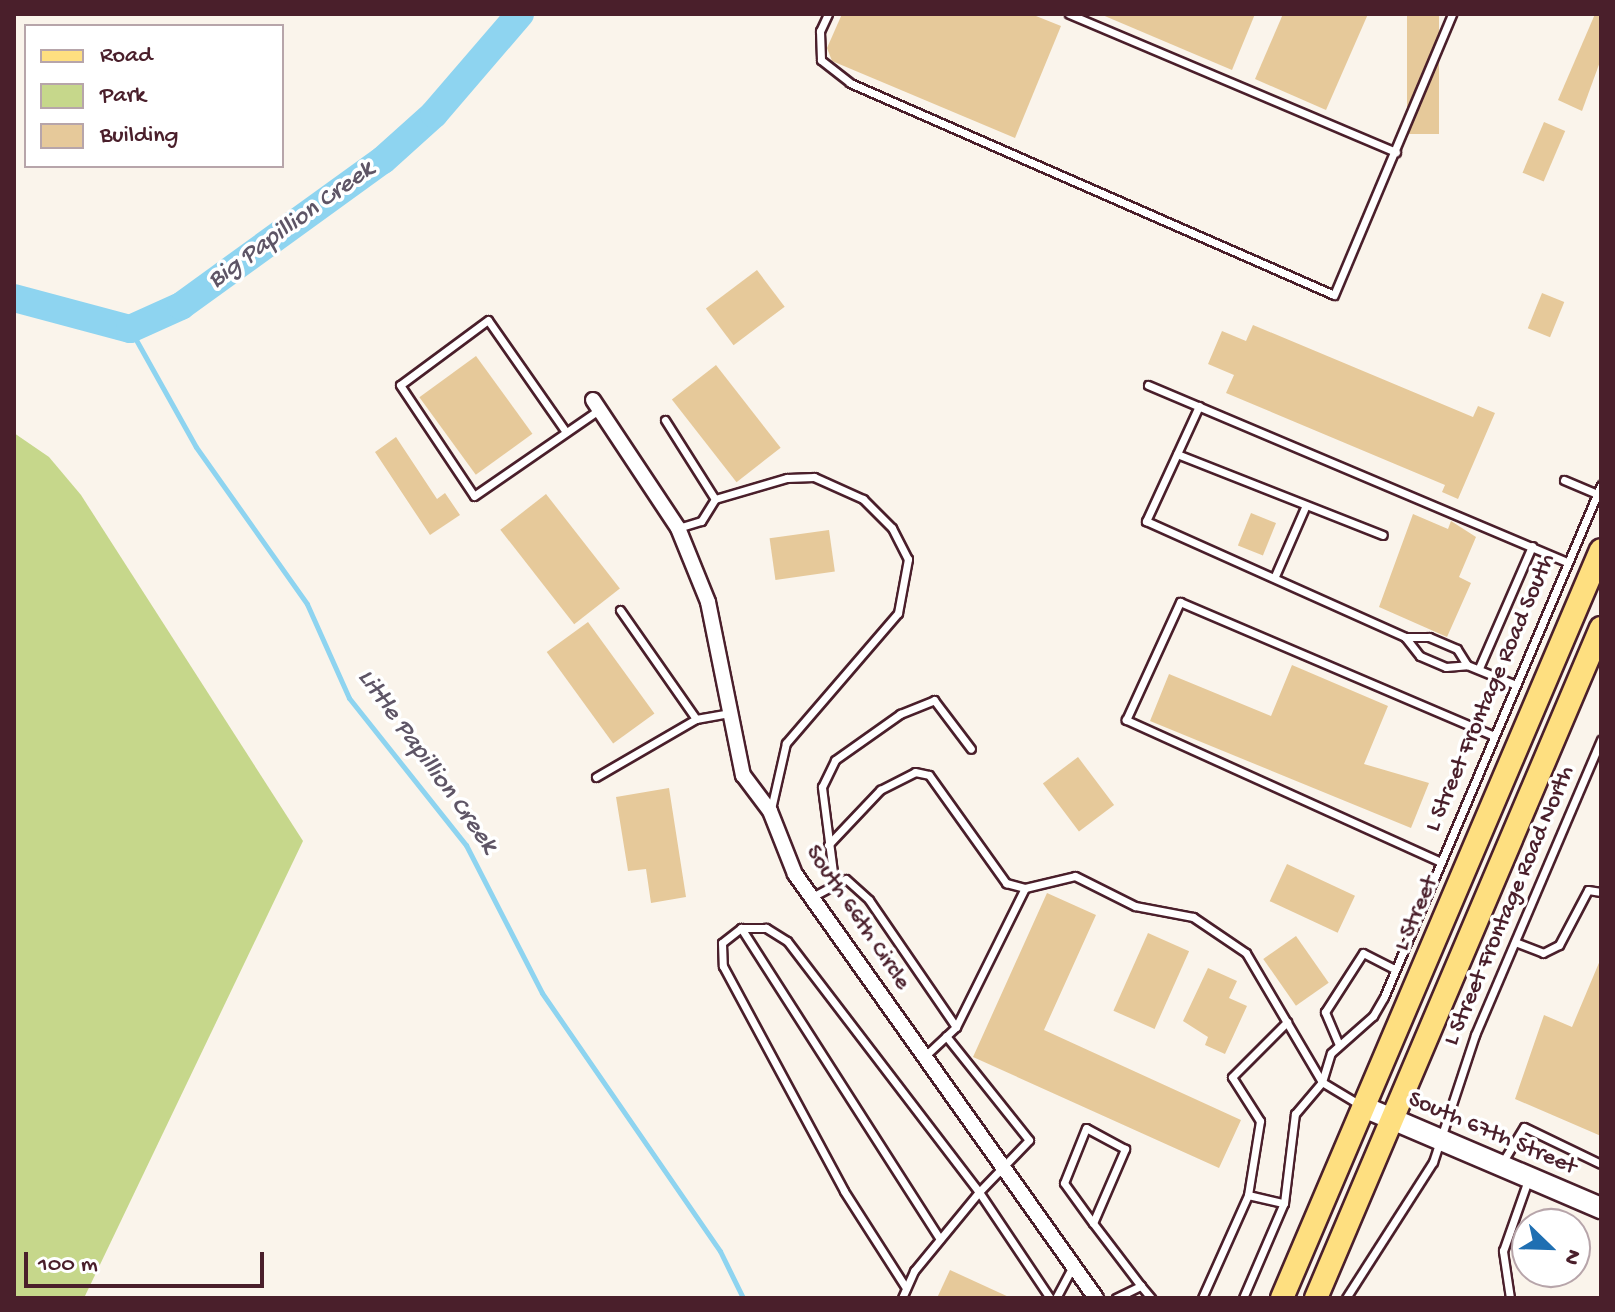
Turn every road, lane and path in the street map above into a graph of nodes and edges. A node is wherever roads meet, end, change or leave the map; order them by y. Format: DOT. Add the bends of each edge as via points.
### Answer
graph roads {
  1 [pos="828,14"];
  2 [pos="1069,14"];
  3 [pos="1452,14"];
  4 [pos="1396,152"];
  5 [pos="1148,385"];
  6 [pos="596,405"];
  7 [pos="1199,406"];
  8 [pos="665,420"];
  9 [pos="566,432"];
  10 [pos="1177,454"];
  11 [pos="1564,480"];
  12 [pos="1601,485"];
  13 [pos="1597,494"];
  14 [pos="715,499"];
  15 [pos="1306,505"];
  16 [pos="678,528"];
  17 [pos="1383,535"];
  18 [pos="1532,546"];
  19 [pos="1601,550"];
  20 [pos="1568,562"];
  21 [pos="1275,576"];
  22 [pos="620,610"];
  23 [pos="1601,628"];
  24 [pos="1405,637"];
  25 [pos="1467,665"];
  26 [pos="1479,668"];
  27 [pos="1516,685"];
  28 [pos="732,713"];
  29 [pos="696,719"];
  30 [pos="1494,736"];
  31 [pos="1601,740"];
  32 [pos="971,749"];
  33 [pos="1597,758"];
  34 [pos="596,777"];
  35 [pos="770,811"];
  36 [pos="828,845"];
  37 [pos="1441,862"];
  38 [pos="834,880"];
  39 [pos="1025,888"];
  40 [pos="1601,892"];
  41 [pos="812,897"];
  42 [pos="741,928"];
  43 [pos="1515,942"];
  44 [pos="1395,969"];
  45 [pos="1287,1022"];
  46 [pos="956,1027"];
  47 [pos="946,1036"];
  48 [pos="1339,1045"];
  49 [pos="925,1056"];
  50 [pos="1322,1082"];
  51 [pos="1364,1107"];
  52 [pos="1391,1119"];
  53 [pos="1442,1141"];
  54 [pos="1504,1158"];
  55 [pos="1601,1164"];
  56 [pos="1002,1165"];
  57 [pos="1528,1178"];
  58 [pos="979,1192"];
  59 [pos="1248,1195"];
  60 [pos="1284,1203"];
  61 [pos="1601,1208"];
  62 [pos="1093,1223"];
  63 [pos="940,1239"];
  64 [pos="1073,1266"];
  65 [pos="1141,1286"];
  66 [pos="906,1288"];
  67 [pos="902,1298"];
  68 [pos="1050,1298"];
  69 [pos="1056,1298"];
  70 [pos="1096,1298"];
  71 [pos="1116,1298"];
  72 [pos="1151,1298"];
  73 [pos="1202,1298"];
  74 [pos="1243,1298"];
  75 [pos="1282,1298"];
  76 [pos="1316,1298"];
  77 [pos="1346,1298"];
  78 [pos="1510,1298"];
  1 -- 4 [label="lane" via="818,49 826,69 1320,293 1334,295 1342,288"];
  2 -- 4 [label="lane"];
  3 -- 4 [label="lane"];
  5 -- 7 [label="lane"];
  6 -- 9 [label="lane"];
  6 -- 16 [label="street, South 66th Circle"];
  7 -- 10 [label="lane"];
  7 -- 18 [label="lane"];
  8 -- 14 [label="lane"];
  9 -- 9 [label="lane" via="474,496 400,385 488,320"];
  10 -- 15 [label="lane"];
  10 -- 21 [label="lane" via="1146,521"];
  11 -- 13 [label="lane"];
  12 -- 13 [label="lane, L Street Frontage Road South"];
  13 -- 20 [label="lane, L Street Frontage Road South"];
  14 -- 16 [label="lane" via="701,521"];
  14 -- 35 [label="lane" via="787,478 814,477 863,499 892,528 908,559 898,613 786,743"];
  15 -- 17 [label="lane"];
  15 -- 21 [label="lane"];
  16 -- 28 [label="street, South 66th Circle" via="708,602"];
  18 -- 20 [label="lane"];
  18 -- 26 [label="lane"];
  19 -- 51 [label="main road, L Street"];
  20 -- 27 [label="lane, L Street Frontage Road South"];
  21 -- 24 [label="lane"];
  22 -- 29 [label="lane"];
  23 -- 52 [label="main road"];
  24 -- 25 [label="lane" via="1429,637 1457,649"];
  24 -- 25 [label="lane" via="1420,656 1446,667"];
  25 -- 26 [label="lane"];
  26 -- 27 [label="lane"];
  27 -- 30 [label="lane, L Street Frontage Road South"];
  28 -- 29 [label="lane"];
  28 -- 35 [label="street, South 66th Circle" via="743,775"];
  29 -- 34 [label="lane"];
  30 -- 37 [label="lane, L Street Frontage Road South"];
  30 -- 37 [label="lane" via="1180,602 1126,720"];
  31 -- 33 [label="lane, L Street Frontage Road North"];
  32 -- 36 [label="lane" via="934,700 900,714 835,760 822,787"];
  33 -- 43 [label="lane, L Street Frontage Road North"];
  35 -- 41 [label="street, South 66th Circle"];
  36 -- 38 [label="lane"];
  36 -- 39 [label="lane" via="880,790 915,772 929,775 1006,883"];
  37 -- 44 [label="lane, L Street Frontage Road South"];
  38 -- 41 [label="lane"];
  38 -- 46 [label="lane" via="846,879 869,900"];
  39 -- 45 [label="lane" via="1075,876 1135,906 1193,917 1246,953"];
  39 -- 46 [label="lane"];
  40 -- 43 [label="lane" via="1588,890 1559,945 1543,953"];
  41 -- 49 [label="street, South 66th Circle"];
  42 -- 58 [label="lane" via="766,928 787,941"];
  42 -- 63 [label="lane"];
  42 -- 66 [label="lane" via="722,943 723,966 844,1191"];
  43 -- 53 [label="lane, L Street Frontage Road North" via="1475,1035"];
  44 -- 48 [label="lane, L Street Frontage Road South" via="1373,1016"];
  44 -- 48 [label="lane" via="1363,953 1325,1012"];
  45 -- 50 [label="lane"];
  45 -- 59 [label="lane" via="1232,1077 1260,1121"];
  46 -- 47 [label="lane"];
  47 -- 49 [label="lane"];
  47 -- 56 [label="lane" via="1029,1140"];
  48 -- 50 [label="lane, L Street Frontage Road South"];
  49 -- 56 [label="street, South 66th Circle"];
  50 -- 51 [label="lane"];
  50 -- 60 [label="lane, L Street Frontage Road South" via="1291,1122"];
  51 -- 52 [label="street, South 67th Street"];
  51 -- 75 [label="main road, L Street"];
  52 -- 53 [label="street, South 67th Street"];
  52 -- 76 [label="main road"];
  53 -- 54 [label="street, South 67th Street"];
  53 -- 77 [label="lane, L Street Frontage Road North"];
  54 -- 55 [label="lane" via="1517,1129"];
  54 -- 57 [label="street, South 67th Street"];
  56 -- 58 [label="lane"];
  56 -- 64 [label="street, South 66th Circle"];
  57 -- 61 [label="street, South 67th Street"];
  57 -- 78 [label="lane" via="1503,1251"];
  58 -- 63 [label="lane"];
  58 -- 68 [label="lane"];
  59 -- 60 [label="lane"];
  59 -- 73 [label="lane"];
  60 -- 74 [label="lane, L Street Frontage Road South"];
  62 -- 62 [label="lane" via="1064,1183 1086,1128 1125,1149"];
  62 -- 65 [label="lane"];
  63 -- 66 [label="lane"];
  64 -- 69 [label="lane"];
  64 -- 70 [label="street, South 66th Circle"];
  65 -- 71 [label="lane"];
  65 -- 72 [label="lane"];
  66 -- 67 [label="lane"];
}
